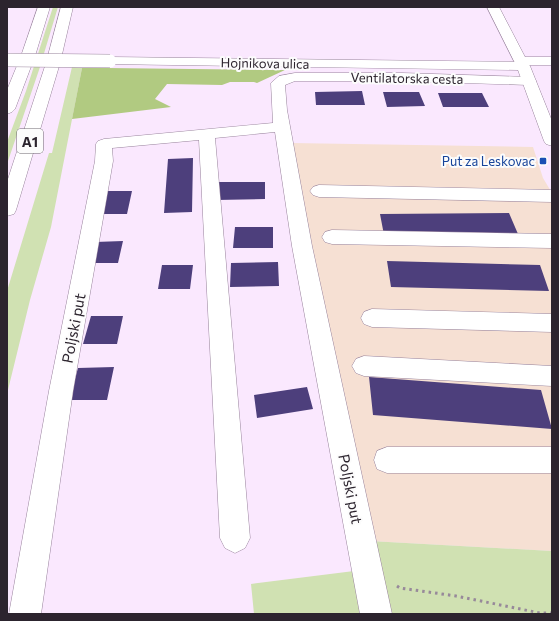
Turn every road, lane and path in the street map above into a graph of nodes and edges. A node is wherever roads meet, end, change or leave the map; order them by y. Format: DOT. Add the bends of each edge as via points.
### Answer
graph roads {
  1 [pos="44,7"];
  2 [pos="67,7"];
  3 [pos="493,7"];
  4 [pos="7,60"];
  5 [pos="552,61"];
  6 [pos="522,64"];
  7 [pos="284,79"];
  8 [pos="530,81"];
  9 [pos="7,109"];
  10 [pos="548,122"];
  11 [pos="282,127"];
  12 [pos="207,134"];
  13 [pos="552,141"];
  14 [pos="320,192"];
  15 [pos="552,196"];
  16 [pos="7,210"];
  17 [pos="332,238"];
  18 [pos="552,241"];
  19 [pos="372,318"];
  20 [pos="552,323"];
  21 [pos="364,366"];
  22 [pos="552,376"];
  23 [pos="387,460"];
  24 [pos="552,460"];
  25 [pos="234,538"];
  26 [pos="367,568"];
  27 [pos="25,614"];
  28 [pos="376,614"];
  29 [pos="552,614"];
  1 -- 9 [label="main road, A1"];
  2 -- 16 [label="main road, A1" via="53,63"];
  3 -- 6 [label="main road"];
  4 -- 6 [label="main road, Hojnikova ulica, bridge"];
  5 -- 6 [label="main road, Hojnikova ulica"];
  6 -- 8 [label="main road"];
  7 -- 8 [label="main road, Ventilatorska cesta" via="402,77"];
  7 -- 11 [label="main road, Poljski put" via="278,83"];
  8 -- 10 [label="main road"];
  10 -- 13 [label="main road"];
  11 -- 12 [label="main road, Poljski put"];
  11 -- 26 [label="main road, Poljski put" via="302,246"];
  12 -- 25 [label="main road"];
  12 -- 27 [label="main road, Poljski put" via="104,144 104,161 61,392"];
  14 -- 15 [label="main road"];
  17 -- 18 [label="main road"];
  19 -- 20 [label="main road"];
  21 -- 22 [label="main road"];
  23 -- 24 [label="main road"];
  26 -- 28 [label="main road, Poljski put"];
  26 -- 29 [label="path" via="400,588"];
}
